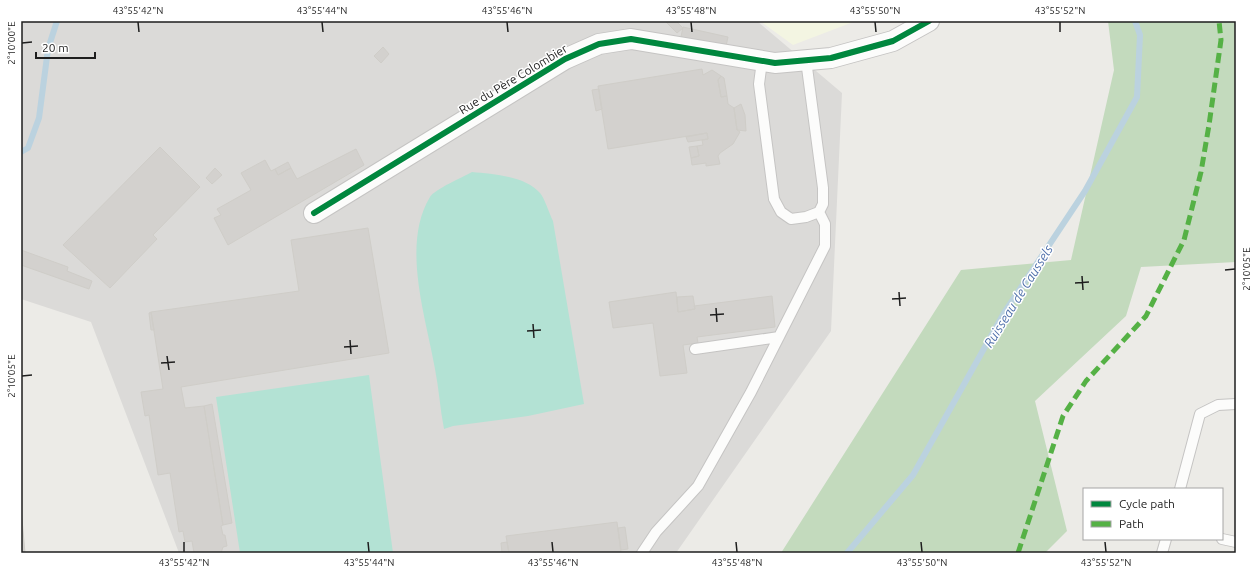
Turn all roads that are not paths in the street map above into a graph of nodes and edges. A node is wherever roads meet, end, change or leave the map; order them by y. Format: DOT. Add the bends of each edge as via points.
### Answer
graph roads {
  1 [pos="928,21"];
  2 [pos="806,60"];
  3 [pos="762,61"];
  4 [pos="819,212"];
  5 [pos="314,213"];
  6 [pos="779,338"];
  7 [pos="695,349"];
  8 [pos="1236,404"];
  9 [pos="1180,488"];
  10 [pos="1223,539"];
  11 [pos="1166,540"];
  12 [pos="1236,542"];
  13 [pos="642,553"];
  14 [pos="1162,553"];
  1 -- 2 [label="street, Rue du Père Colombier" via="893,40 831,58"];
  2 -- 3 [label="street, Rue du Père Colombier" via="775,63"];
  2 -- 4 [label="lane" via="823,188 823,204"];
  3 -- 4 [label="lane" via="759,84 774,199 781,212 791,219"];
  3 -- 5 [label="street, Rue du Père Colombier" via="631,38 599,44 566,59"];
  4 -- 6 [label="lane" via="825,224 825,246"];
  6 -- 7 [label="lane"];
  6 -- 13 [label="lane" via="698,486 656,532"];
  8 -- 9 [label="lane" via="1218,404 1200,414"];
  10 -- 12 [label="lane"];
  11 -- 14 [label="lane"];
}
